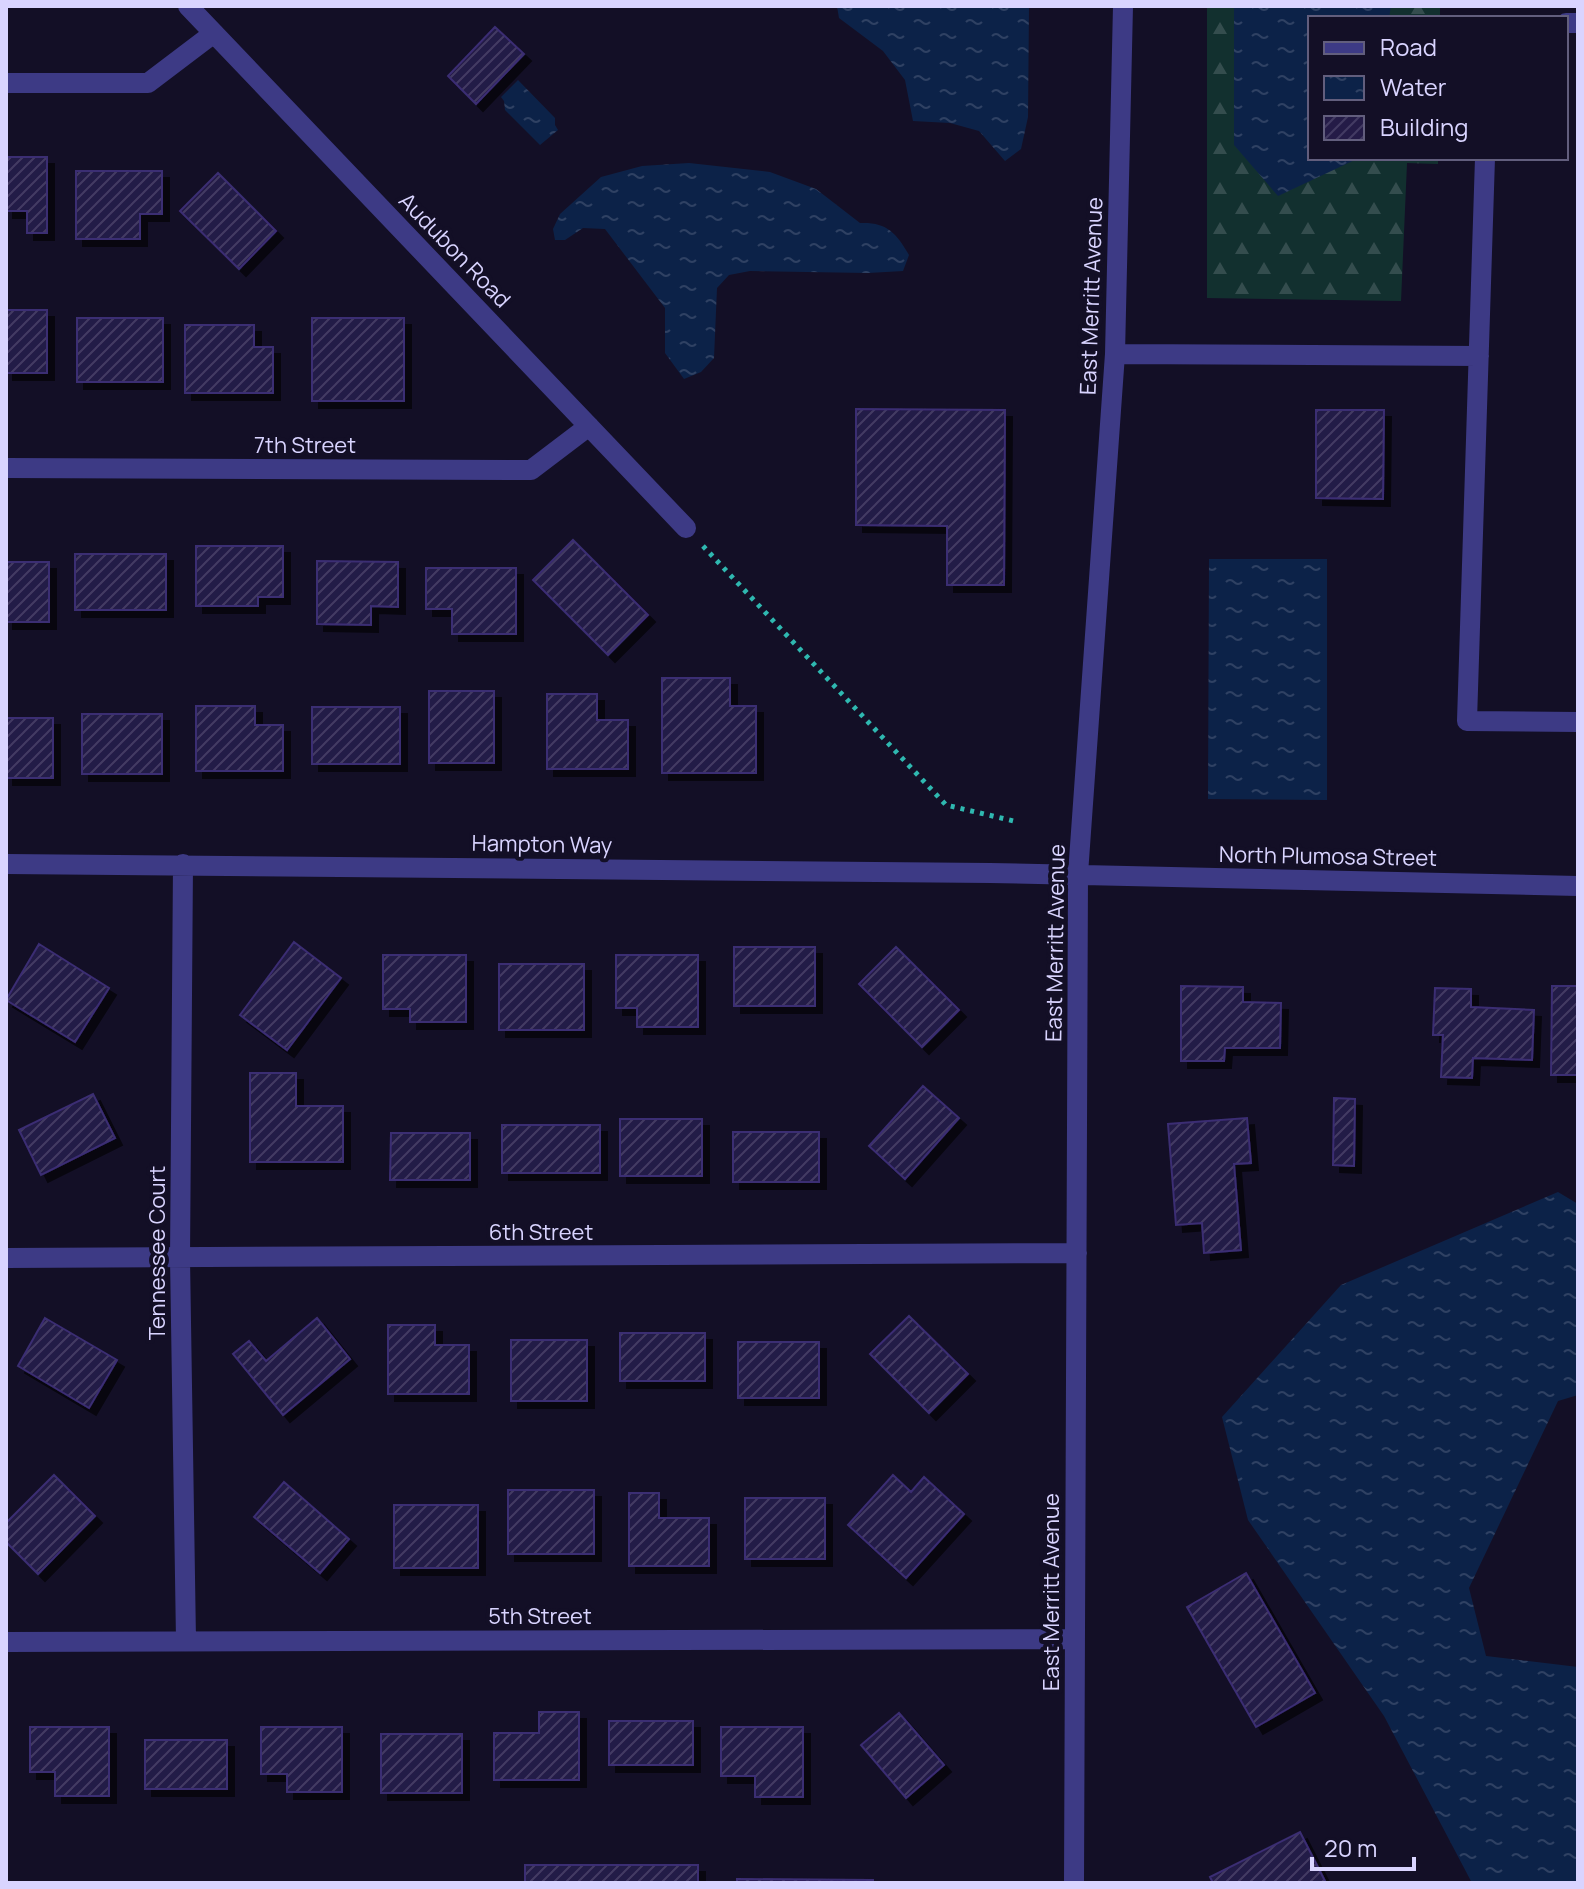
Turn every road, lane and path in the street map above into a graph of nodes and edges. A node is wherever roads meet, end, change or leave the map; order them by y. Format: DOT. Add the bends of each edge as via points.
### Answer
graph roads {
  1 [pos="188,6"];
  2 [pos="1123,6"];
  3 [pos="214,33"];
  4 [pos="6,83"];
  5 [pos="1485,160"];
  6 [pos="1115,354"];
  7 [pos="1479,356"];
  8 [pos="589,426"];
  9 [pos="6,468"];
  10 [pos="686,528"];
  11 [pos="1578,722"];
  12 [pos="1018,822"];
  13 [pos="6,864"];
  14 [pos="183,864"];
  15 [pos="1078,874"];
  16 [pos="1578,886"];
  17 [pos="1077,1253"];
  18 [pos="6,1258"];
  19 [pos="180,1258"];
  20 [pos="1075,1639"];
  21 [pos="186,1640"];
  22 [pos="6,1642"];
  23 [pos="1074,1883"];
  1 -- 3 [label="street, Audubon Road"];
  2 -- 6 [label="street, East Merritt Avenue"];
  3 -- 4 [label="street" via="148,83"];
  3 -- 8 [label="street, Audubon Road"];
  5 -- 7 [label="street"];
  6 -- 7 [label="street"];
  6 -- 15 [label="street, East Merritt Avenue"];
  7 -- 11 [label="street" via="1467,721"];
  8 -- 9 [label="street, 7th Street" via="531,470"];
  8 -- 10 [label="street, Audubon Road"];
  10 -- 12 [label="path" via="946,805"];
  13 -- 14 [label="street, Hampton Way"];
  14 -- 15 [label="street, Hampton Way"];
  14 -- 19 [label="street, Tennessee Court"];
  15 -- 16 [label="street, North Plumosa Street"];
  15 -- 17 [label="street, East Merritt Avenue"];
  17 -- 19 [label="street, 6th Street"];
  17 -- 20 [label="street, East Merritt Avenue"];
  18 -- 19 [label="street, 6th Street"];
  19 -- 21 [label="street, Tennessee Court"];
  20 -- 21 [label="street, 5th Street"];
  20 -- 23 [label="street, East Merritt Avenue"];
  21 -- 22 [label="street, 5th Street"];
}
